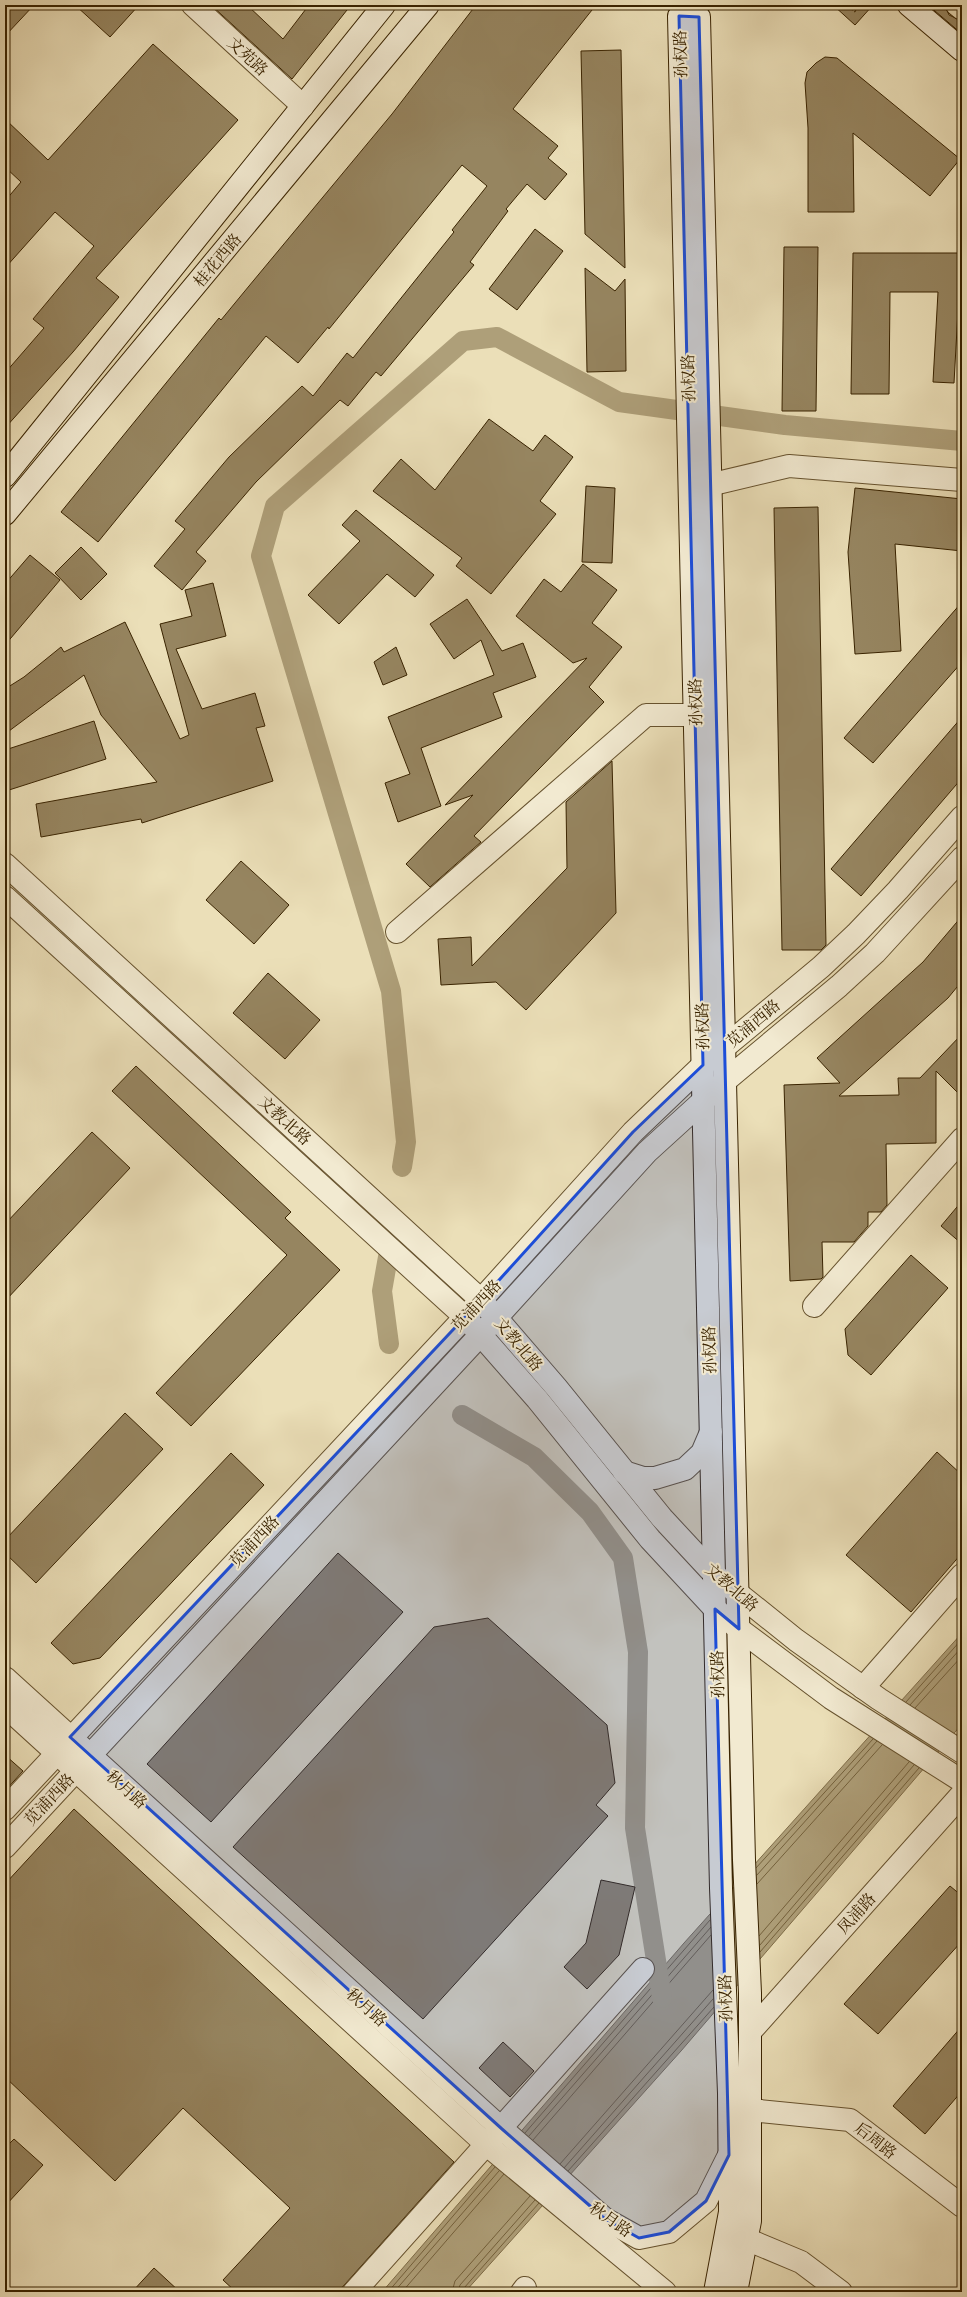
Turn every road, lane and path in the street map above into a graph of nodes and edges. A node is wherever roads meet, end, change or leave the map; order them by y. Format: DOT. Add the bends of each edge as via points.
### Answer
graph roads {
  1 [pos="193,5"];
  2 [pos="384,5"];
  3 [pos="428,5"];
  4 [pos="848,5"];
  5 [pos="909,5"];
  6 [pos="957,5"];
  7 [pos="962,9"];
  8 [pos="856,12"];
  9 [pos="962,50"];
  10 [pos="303,106"];
  11 [pos="697,390"];
  12 [pos="699,460"];
  13 [pos="5,476"];
  14 [pos="962,480"];
  15 [pos="709,485"];
  16 [pos="5,514"];
  17 [pos="695,715"];
  18 [pos="962,817"];
  19 [pos="962,858"];
  20 [pos="5,864"];
  21 [pos="5,897"];
  22 [pos="397,932"];
  23 [pos="725,1046"];
  24 [pos="703,1065"];
  25 [pos="724,1081"];
  26 [pos="702,1101"];
  27 [pos="962,1139"];
  28 [pos="481,1300"];
  29 [pos="814,1306"];
  30 [pos="465,1317"];
  31 [pos="497,1317"];
  32 [pos="481,1334"];
  33 [pos="711,1432"];
  34 [pos="624,1472"];
  35 [pos="715,1575"];
  36 [pos="962,1575"];
  37 [pos="738,1595"];
  38 [pos="715,1609"];
  39 [pos="739,1629"];
  40 [pos="5,1678"];
  41 [pos="871,1694"];
  42 [pos="5,1706"];
  43 [pos="63,1745"];
  44 [pos="960,1750"];
  45 [pos="83,1763"];
  46 [pos="962,1781"];
  47 [pos="962,1794"];
  48 [pos="5,1809"];
  49 [pos="5,1847"];
  50 [pos="643,1968"];
  51 [pos="750,2032"];
  52 [pos="750,2110"];
  53 [pos="501,2129"];
  54 [pos="487,2144"];
  55 [pos="730,2155"];
  56 [pos="962,2206"];
  57 [pos="598,2224"];
  58 [pos="746,2239"];
  59 [pos="354,2292"];
  60 [pos="665,2292"];
  61 [pos="715,2292"];
  62 [pos="736,2292"];
  63 [pos="841,2292"];
  1 -- 10 [label="street, 文苑路"];
  2 -- 10 [label="street, 桂花西路"];
  3 -- 16 [label="street, 桂花西路"];
  4 -- 8 [label="path"];
  5 -- 9 [label="street"];
  6 -- 7 [label="main road"];
  10 -- 13 [label="street, 桂花西路"];
  11 -- 11 [label="street, 孙权路" via="699,17 679,16"];
  11 -- 12 [label="street, 孙权路"];
  12 -- 15 [label="street, 孙权路"];
  12 -- 17 [label="street, 孙权路"];
  14 -- 15 [label="street" via="789,466"];
  15 -- 23 [label="street, 孙权路"];
  17 -- 22 [label="street" via="646,715"];
  17 -- 24 [label="street, 孙权路"];
  18 -- 23 [label="street, 苋浦西路" via="856,934"];
  19 -- 25 [label="street, 苋浦西路" via="917,910 870,957 839,986"];
  20 -- 28 [label="street, 文教北路"];
  21 -- 30 [label="street, 文教北路"];
  23 -- 24 [label="street, 苋浦西路"];
  23 -- 25 [label="street, 孙权路"];
  24 -- 26 [label="street, 孙权路"];
  24 -- 28 [label="street, 苋浦西路" via="633,1132"];
  25 -- 26 [label="street, 苋浦西路"];
  25 -- 37 [label="street, 孙权路"];
  26 -- 31 [label="street, 苋浦西路" via="647,1152"];
  26 -- 33 [label="street, 孙权路"];
  27 -- 29 [label="street"];
  28 -- 30 [label="street, 苋浦西路"];
  28 -- 31 [label="street, 文教北路"];
  30 -- 32 [label="street, 文教北路"];
  30 -- 43 [label="street, 苋浦西路"];
  31 -- 32 [label="street, 苋浦西路"];
  31 -- 34 [label="street, 文教北路"];
  32 -- 38 [label="street, 文教北路" via="537,1399 650,1540"];
  32 -- 45 [label="street, 苋浦西路"];
  33 -- 34 [label="street" via="702,1453 685,1469 649,1478"];
  33 -- 35 [label="street, 孙权路"];
  34 -- 35 [label="street, 文教北路"];
  35 -- 37 [label="street, 文教北路"];
  35 -- 38 [label="street, 孙权路"];
  36 -- 41 [label="street"];
  37 -- 39 [label="street, 孙权路"];
  37 -- 41 [label="street, 文教北路"];
  38 -- 39 [label="street, 文教北路"];
  38 -- 55 [label="street, 孙权路"];
  39 -- 46 [label="street, 文教北路" via="862,1718"];
  39 -- 51 [label="street, 孙权路"];
  40 -- 43 [label="street, 秋月路"];
  41 -- 44 [label="street, 文教北路"];
  42 -- 43 [label="street, 秋月路"];
  43 -- 45 [label="street, 秋月路"];
  43 -- 48 [label="street, 苋浦西路"];
  45 -- 49 [label="street, 苋浦西路"];
  45 -- 53 [label="street, 秋月路"];
  45 -- 54 [label="street, 秋月路"];
  47 -- 51 [label="street, 凤浦路"];
  50 -- 53 [label="street"];
  51 -- 52 [label="street, 孙权路"];
  52 -- 56 [label="street, 后周路" via="850,2120"];
  52 -- 58 [label="street, 孙权路" via="750,2222"];
  53 -- 54 [label="street"];
  53 -- 57 [label="street, 秋月路"];
  54 -- 57 [label="street, 秋月路"];
  54 -- 59 [label="street"];
  55 -- 57 [label="street, 秋月路" via="706,2201 670,2232 639,2238"];
  55 -- 61 [label="street, 孙权路" via="730,2212"];
  57 -- 60 [label="street, 秋月路"];
  58 -- 62 [label="street, 孙权路"];
  58 -- 63 [label="street" via="801,2262"];
}
